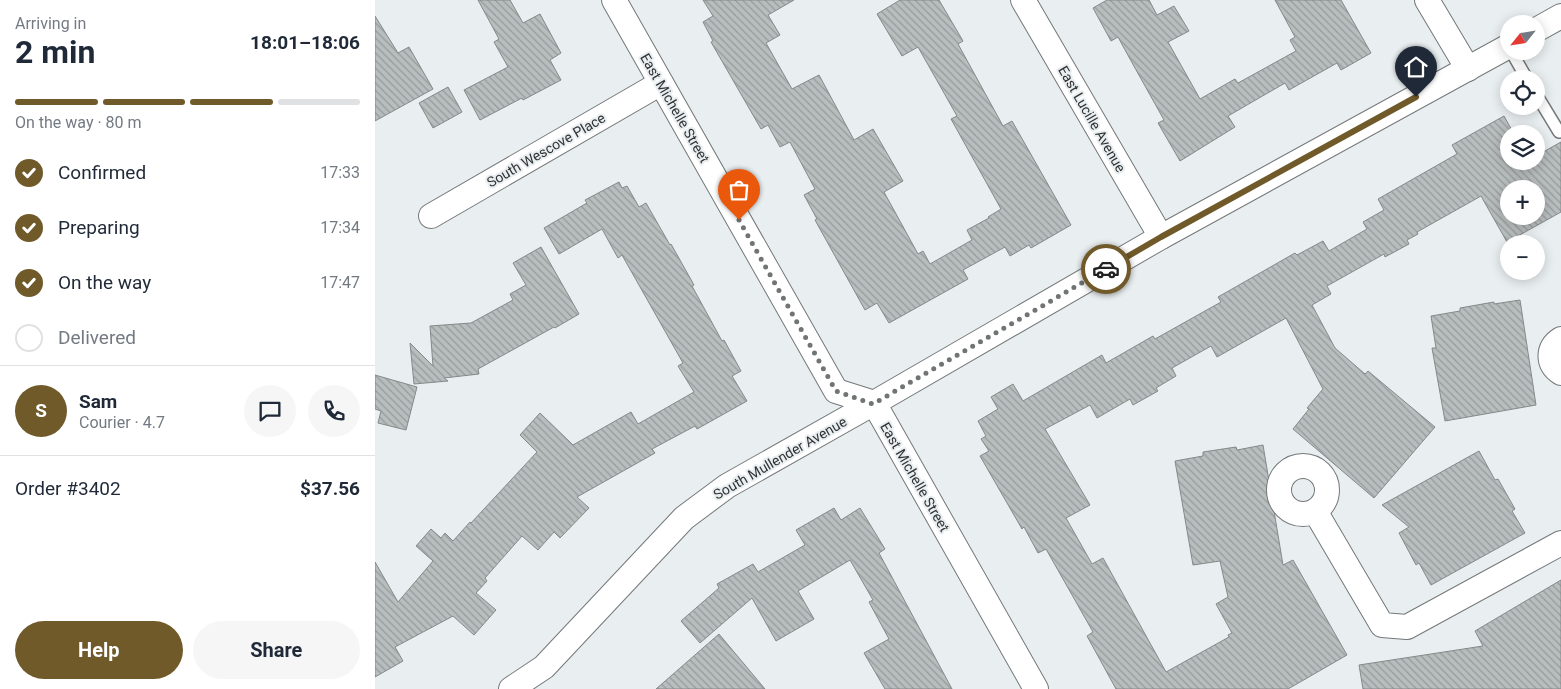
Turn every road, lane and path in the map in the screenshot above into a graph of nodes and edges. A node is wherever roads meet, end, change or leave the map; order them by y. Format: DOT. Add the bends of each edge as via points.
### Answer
graph roads {
  1 [pos="614,0"];
  2 [pos="1023,0"];
  3 [pos="1427,0"];
  4 [pos="1561,16"];
  5 [pos="1545,25"];
  6 [pos="1500,52"];
  7 [pos="1467,69"];
  8 [pos="661,83"];
  9 [pos="1545,109"];
  10 [pos="1559,132"];
  11 [pos="431,216"];
  12 [pos="1161,237"];
  13 [pos="1561,339"];
  14 [pos="1561,373"];
  15 [pos="873,404"];
  16 [pos="1315,511"];
  17 [pos="1561,542"];
  18 [pos="511,689"];
  19 [pos="1036,689"];
  1 -- 8 [label="street, East Michelle Street"];
  2 -- 12 [label="street, East Lucille Avenue"];
  3 -- 7 [label="street"];
  4 -- 5 [label="street"];
  6 -- 7 [label="street, South Mullender Avenue"];
  7 -- 12 [label="street, South Mullender Avenue"];
  8 -- 11 [label="street, South Wescove Place"];
  8 -- 15 [label="street, East Michelle Street" via="836,391"];
  9 -- 10 [label="lane"];
  12 -- 15 [label="street, South Mullender Avenue"];
  13 -- 14 [label="street" via="1550,356 1552,364"];
  15 -- 18 [label="street, South Mullender Avenue" via="727,486 684,518 544,667"];
  15 -- 19 [label="street, East Michelle Street"];
  16 -- 17 [label="street" via="1382,625 1407,626"];
}
